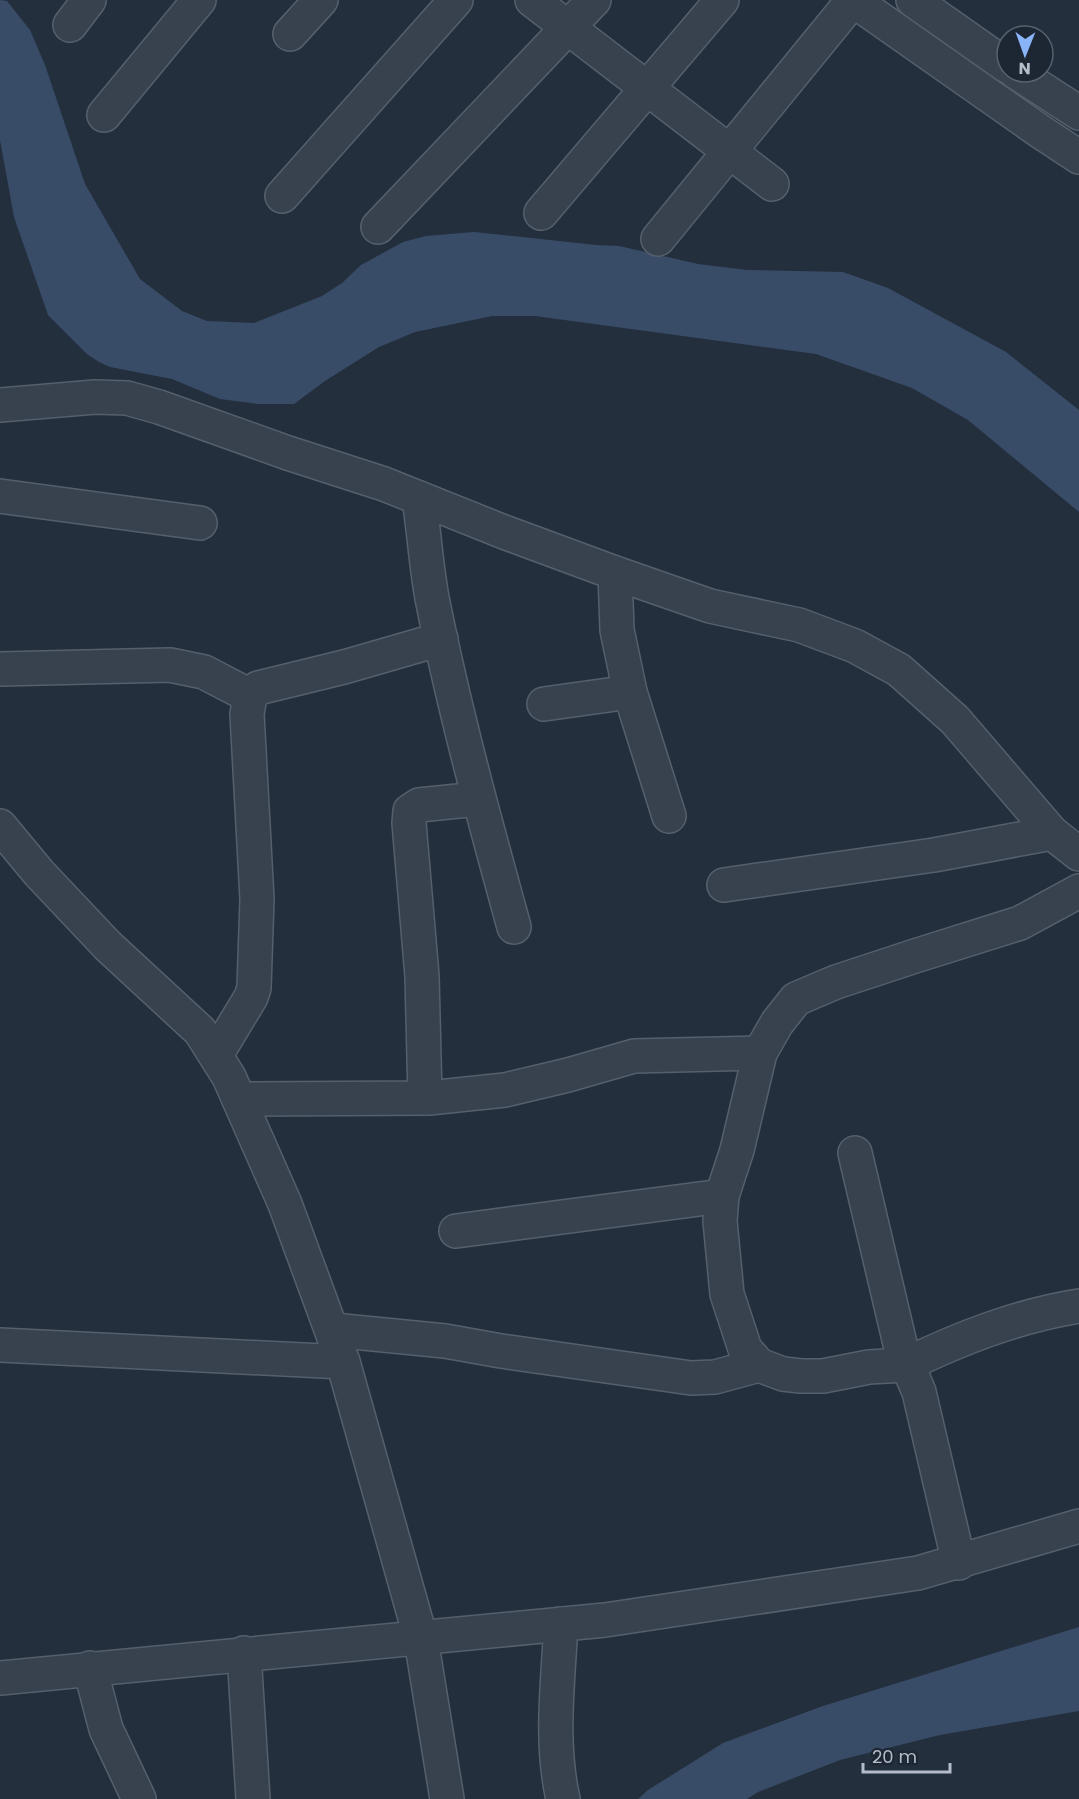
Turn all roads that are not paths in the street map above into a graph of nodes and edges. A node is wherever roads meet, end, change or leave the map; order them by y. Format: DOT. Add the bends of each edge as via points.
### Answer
graph roads {
  1 [pos="199,0"];
  2 [pos="321,0"];
  3 [pos="456,0"];
  4 [pos="532,0"];
  5 [pos="594,0"];
  6 [pos="722,0"];
  7 [pos="853,0"];
  8 [pos="913,0"];
  9 [pos="568,27"];
  10 [pos="290,34"];
  11 [pos="995,58"];
  12 [pos="1034,84"];
  13 [pos="647,88"];
  14 [pos="1079,114"];
  15 [pos="104,116"];
  16 [pos="730,152"];
  17 [pos="1079,157"];
  18 [pos="772,184"];
  19 [pos="282,196"];
  20 [pos="541,213"];
  21 [pos="378,228"];
  22 [pos="658,239"];
  23 [pos="0,405"];
  24 [pos="0,496"];
  25 [pos="419,498"];
  26 [pos="200,523"];
  27 [pos="615,573"];
  28 [pos="441,639"];
  29 [pos="0,669"];
  30 [pos="630,692"];
  31 [pos="250,696"];
  32 [pos="544,704"];
  33 [pos="478,800"];
  34 [pos="669,816"];
  35 [pos="0,826"];
  36 [pos="1052,833"];
  37 [pos="1079,854"];
  38 [pos="724,885"];
  39 [pos="1078,893"];
  40 [pos="514,927"];
  41 [pos="760,1053"];
  42 [pos="216,1055"];
  43 [pos="425,1098"];
  44 [pos="239,1099"];
  45 [pos="855,1153"];
  46 [pos="722,1196"];
  47 [pos="456,1231"];
  48 [pos="1079,1306"];
  49 [pos="333,1330"];
  50 [pos="0,1345"];
  51 [pos="343,1362"];
  52 [pos="759,1365"];
  53 [pos="905,1365"];
  54 [pos="1079,1526"];
  55 [pos="958,1563"];
  56 [pos="561,1624"];
  57 [pos="421,1639"];
  58 [pos="244,1653"];
  59 [pos="90,1668"];
  60 [pos="0,1678"];
  61 [pos="139,1799"];
  62 [pos="253,1799"];
  63 [pos="447,1799"];
  64 [pos="563,1799"];
  1 -- 15 [label="street"];
  2 -- 10 [label="street"];
  3 -- 19 [label="street"];
  4 -- 9 [label="street"];
  5 -- 9 [label="street"];
  6 -- 13 [label="street"];
  7 -- 16 [label="street"];
  7 -- 17 [label="street"];
  8 -- 11 [label="street"];
  9 -- 13 [label="street"];
  9 -- 21 [label="street"];
  12 -- 14 [label="street"];
  13 -- 16 [label="street"];
  13 -- 20 [label="street"];
  16 -- 18 [label="street"];
  16 -- 22 [label="street"];
  23 -- 25 [label="street" via="127,398"];
  24 -- 26 [label="street"];
  25 -- 27 [label="street"];
  25 -- 28 [label="street"];
  27 -- 30 [label="street" via="617,630"];
  27 -- 36 [label="street" via="710,606 799,625 855,646 899,670 955,720"];
  28 -- 31 [label="street" via="258,688"];
  28 -- 33 [label="street"];
  29 -- 31 [label="street" via="170,666 204,672"];
  30 -- 32 [label="street"];
  30 -- 34 [label="street"];
  31 -- 42 [label="street" via="247,714 257,900 254,988"];
  33 -- 40 [label="street"];
  33 -- 43 [label="street" via="419,805 410,811 422,976"];
  35 -- 42 [label="street" via="108,946 200,1030"];
  36 -- 37 [label="street"];
  36 -- 38 [label="street" via="934,855"];
  39 -- 41 [label="street" via="1020,924 903,959 796,999"];
  41 -- 43 [label="street" via="634,1056 505,1090"];
  41 -- 46 [label="street"];
  42 -- 44 [label="street"];
  43 -- 44 [label="street"];
  44 -- 49 [label="street" via="285,1204"];
  45 -- 53 [label="street"];
  46 -- 47 [label="street"];
  46 -- 52 [label="street" via="721,1242 727,1294 745,1349"];
  48 -- 53 [label="street" via="977,1332"];
  49 -- 51 [label="street"];
  49 -- 52 [label="street" via="445,1341 691,1378 715,1377"];
  50 -- 51 [label="street"];
  51 -- 57 [label="street"];
  52 -- 53 [label="street" via="801,1376"];
  53 -- 55 [label="street" via="919,1392"];
  54 -- 55 [label="street"];
  55 -- 56 [label="street" via="918,1573"];
  56 -- 57 [label="street"];
  56 -- 64 [label="street" via="555,1731"];
  57 -- 58 [label="street"];
  57 -- 63 [label="street"];
  58 -- 59 [label="street"];
  58 -- 62 [label="street"];
  59 -- 60 [label="street"];
  59 -- 61 [label="street" via="106,1729"];
}
